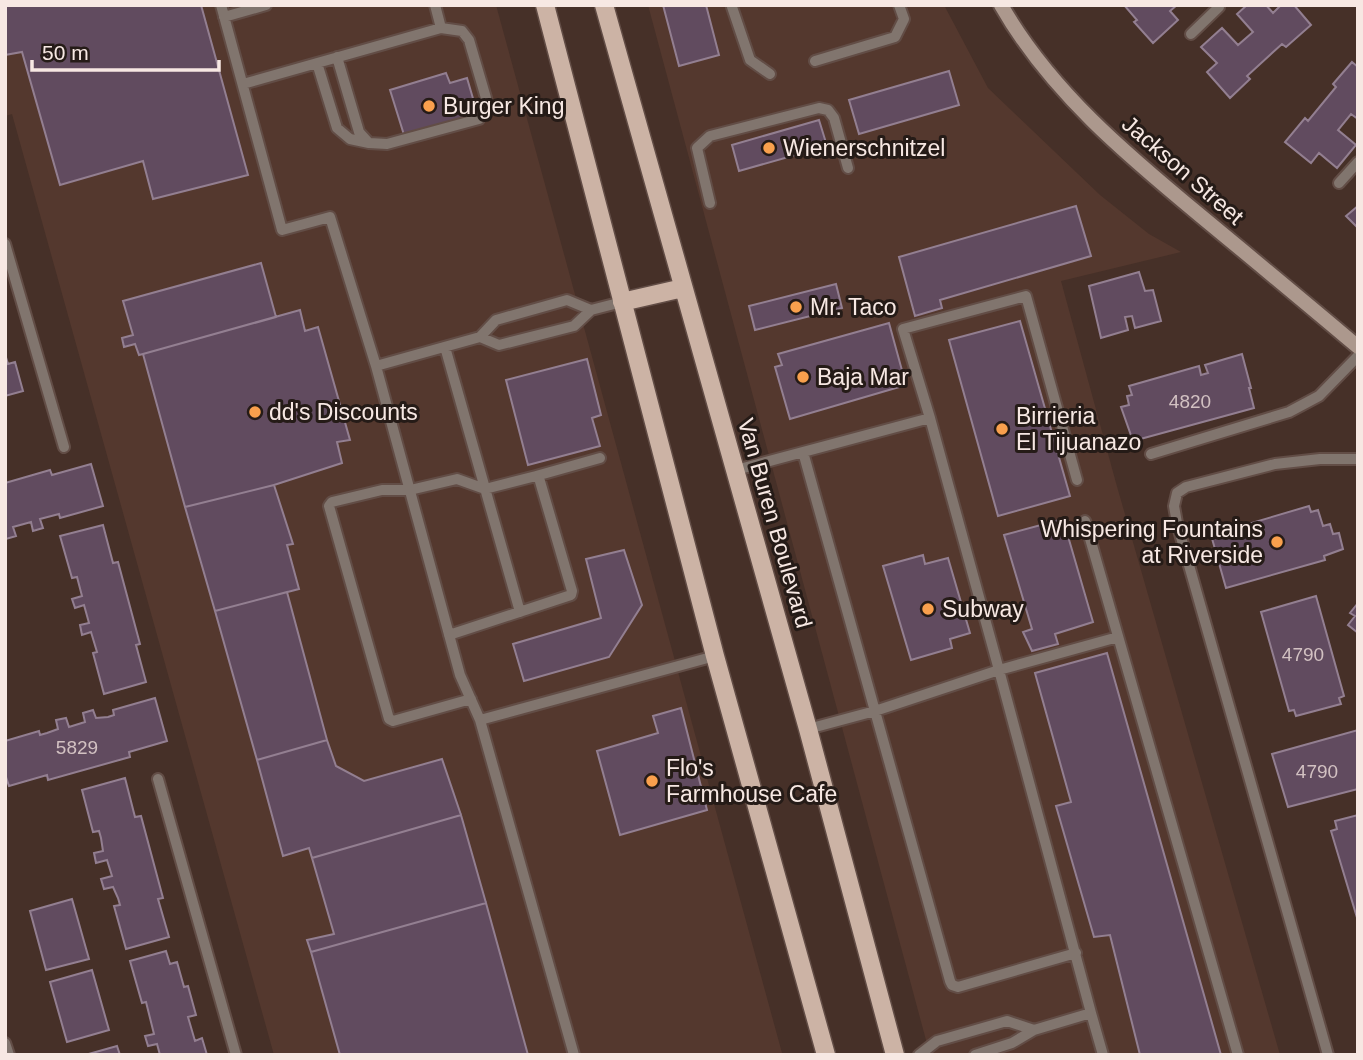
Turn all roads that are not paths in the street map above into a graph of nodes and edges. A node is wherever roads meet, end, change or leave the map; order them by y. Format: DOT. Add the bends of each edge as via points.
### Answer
graph roads {
  1 [pos="221,5"];
  2 [pos="266,5"];
  3 [pos="435,5"];
  4 [pos="545,5"];
  5 [pos="604,5"];
  6 [pos="899,5"];
  7 [pos="1001,5"];
  8 [pos="732,6"];
  9 [pos="1219,6"];
  10 [pos="224,17"];
  11 [pos="441,28"];
  12 [pos="1191,34"];
  13 [pos="337,58"];
  14 [pos="816,61"];
  15 [pos="317,63"];
  16 [pos="770,74"];
  17 [pos="243,84"];
  18 [pos="369,144"];
  19 [pos="1358,162"];
  20 [pos="848,168"];
  21 [pos="1339,183"];
  22 [pos="710,203"];
  23 [pos="5,244"];
  24 [pos="683,288"];
  25 [pos="622,302"];
  26 [pos="591,310"];
  27 [pos="480,337"];
  28 [pos="1358,346"];
  29 [pos="445,347"];
  30 [pos="1358,356"];
  31 [pos="376,366"];
  32 [pos="930,418"];
  33 [pos="64,447"];
  34 [pos="803,452"];
  35 [pos="1151,454"];
  36 [pos="600,458"];
  37 [pos="1358,460"];
  38 [pos="736,470"];
  39 [pos="536,476"];
  40 [pos="1077,480"];
  41 [pos="485,489"];
  42 [pos="410,490"];
  43 [pos="1085,521"];
  44 [pos="520,612"];
  45 [pos="449,635"];
  46 [pos="1118,637"];
  47 [pos="715,656"];
  48 [pos="999,670"];
  49 [pos="471,699"];
  50 [pos="875,711"];
  51 [pos="480,720"];
  52 [pos="808,729"];
  53 [pos="158,779"];
  54 [pos="1076,953"];
  55 [pos="1091,1013"];
  56 [pos="1034,1030"];
  57 [pos="5,1043"];
  58 [pos="9,1055"];
  59 [pos="236,1055"];
  60 [pos="574,1055"];
  61 [pos="826,1055"];
  62 [pos="895,1055"];
  63 [pos="919,1055"];
  64 [pos="975,1055"];
  65 [pos="1103,1055"];
  66 [pos="1238,1055"];
  67 [pos="1328,1055"];
  1 -- 10 [label="lane"];
  2 -- 10 [label="lane"];
  3 -- 11 [label="lane"];
  4 -- 25 [label="main road"];
  5 -- 24 [label="main road, Van Buren Boulevard"];
  6 -- 14 [label="lane" via="904,19 895,37"];
  7 -- 28 [label="main road, Jackson Street" via="1080,110 1140,166"];
  8 -- 16 [label="lane" via="750,60"];
  9 -- 12 [label="lane"];
  10 -- 17 [label="lane"];
  11 -- 13 [label="lane"];
  11 -- 18 [label="lane" via="462,31 470,40 486,98 479,119 387,144"];
  13 -- 15 [label="lane"];
  13 -- 18 [label="lane" via="359,132"];
  15 -- 17 [label="lane"];
  15 -- 18 [label="lane" via="337,128 350,139"];
  17 -- 31 [label="lane" via="282,230 330,217"];
  19 -- 21 [label="lane"];
  20 -- 22 [label="lane" via="834,118 819,107 703,141 697,148"];
  23 -- 33 [label="lane"];
  24 -- 25 [label="main road"];
  24 -- 38 [label="main road, Van Buren Boulevard"];
  25 -- 26 [label="lane"];
  25 -- 47 [label="main road"];
  26 -- 27 [label="lane" via="574,326 499,345"];
  26 -- 27 [label="lane" via="567,300 496,320"];
  27 -- 29 [label="lane"];
  29 -- 31 [label="lane"];
  29 -- 41 [label="lane"];
  30 -- 35 [label="lane" via="1320,396 1289,412"];
  31 -- 42 [label="lane"];
  32 -- 34 [label="lane"];
  32 -- 40 [label="lane" via="903,329 1026,296"];
  32 -- 48 [label="lane"];
  34 -- 38 [label="lane"];
  34 -- 50 [label="lane"];
  36 -- 39 [label="lane"];
  37 -- 67 [label="lane" via="1275,464 1186,487 1177,493 1174,506"];
  38 -- 52 [label="main road, Van Buren Boulevard"];
  39 -- 41 [label="lane"];
  39 -- 44 [label="lane" via="572,591 568,598"];
  41 -- 42 [label="lane" via="457,479"];
  41 -- 44 [label="lane"];
  42 -- 45 [label="lane"];
  42 -- 49 [label="lane" via="382,490 329,506 386,715 393,721"];
  43 -- 46 [label="lane"];
  44 -- 45 [label="lane"];
  45 -- 49 [label="lane"];
  46 -- 48 [label="lane"];
  46 -- 66 [label="lane"];
  47 -- 51 [label="lane"];
  47 -- 61 [label="main road"];
  48 -- 50 [label="lane"];
  48 -- 54 [label="lane"];
  49 -- 51 [label="lane"];
  50 -- 52 [label="lane"];
  50 -- 54 [label="lane" via="952,985"];
  51 -- 60 [label="lane"];
  52 -- 62 [label="main road, Van Buren Boulevard"];
  53 -- 59 [label="lane"];
  54 -- 55 [label="lane"];
  55 -- 56 [label="lane"];
  55 -- 65 [label="lane"];
  56 -- 63 [label="lane" via="1007,1021 937,1041"];
  56 -- 64 [label="lane"];
  57 -- 58 [label="lane"];
}
